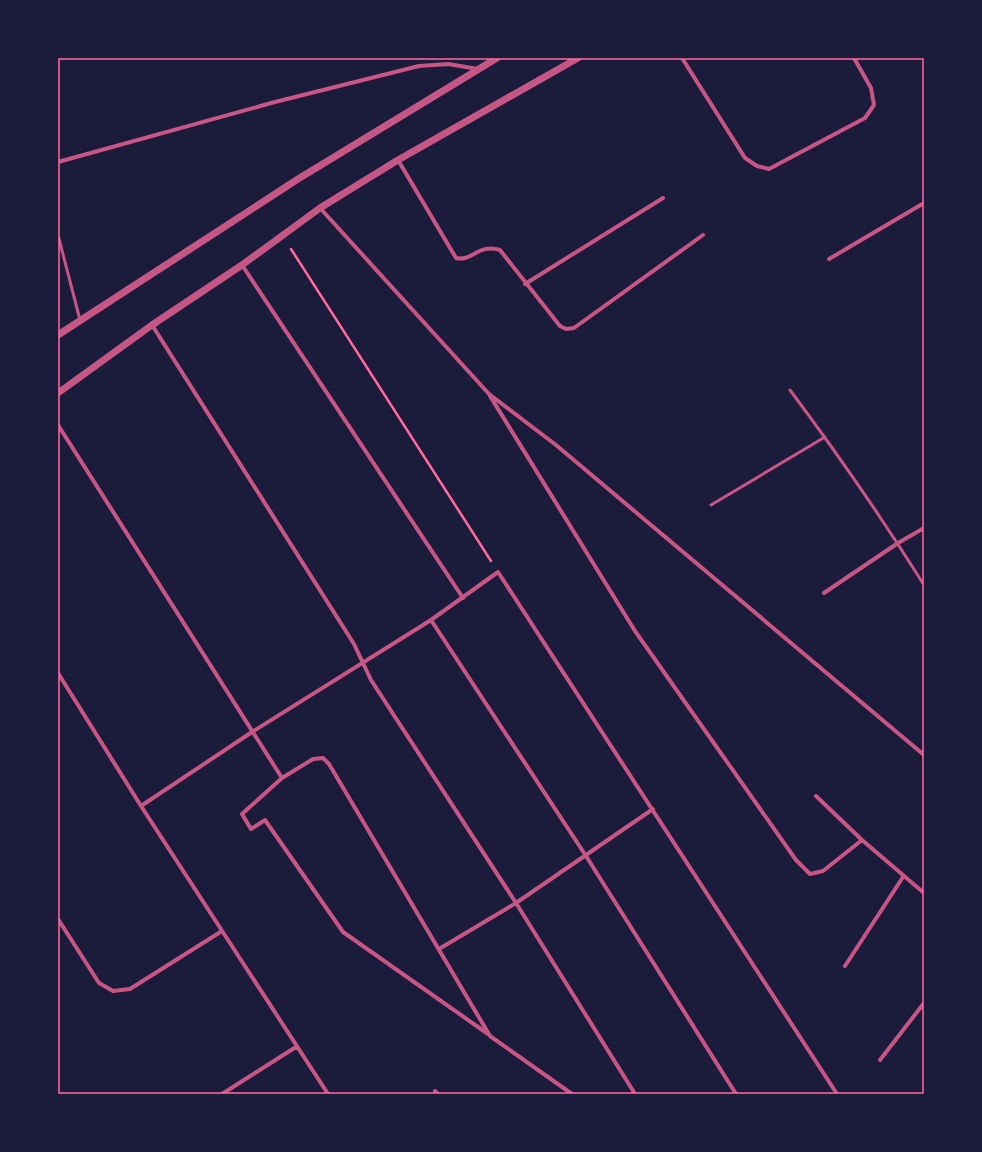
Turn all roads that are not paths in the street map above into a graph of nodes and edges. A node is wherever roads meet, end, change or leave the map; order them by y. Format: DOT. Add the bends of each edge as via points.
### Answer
graph roads {
  1 [pos="497,58"];
  2 [pos="578,58"];
  3 [pos="682,58"];
  4 [pos="854,58"];
  5 [pos="478,69"];
  6 [pos="398,160"];
  7 [pos="58,162"];
  8 [pos="663,198"];
  9 [pos="924,203"];
  10 [pos="320,208"];
  11 [pos="58,235"];
  12 [pos="703,235"];
  13 [pos="829,259"];
  14 [pos="242,265"];
  15 [pos="525,284"];
  16 [pos="81,321"];
  17 [pos="152,325"];
  18 [pos="58,335"];
  19 [pos="790,390"];
  20 [pos="58,393"];
  21 [pos="489,394"];
  22 [pos="58,425"];
  23 [pos="825,436"];
  24 [pos="711,505"];
  25 [pos="924,528"];
  26 [pos="898,543"];
  27 [pos="924,585"];
  28 [pos="824,593"];
  29 [pos="463,598"];
  30 [pos="431,620"];
  31 [pos="364,662"];
  32 [pos="58,673"];
  33 [pos="252,732"];
  34 [pos="924,755"];
  35 [pos="282,778"];
  36 [pos="816,796"];
  37 [pos="141,806"];
  38 [pos="653,809"];
  39 [pos="862,840"];
  40 [pos="586,856"];
  41 [pos="903,877"];
  42 [pos="924,893"];
  43 [pos="516,903"];
  44 [pos="58,919"];
  45 [pos="222,931"];
  46 [pos="439,948"];
  47 [pos="845,966"];
  48 [pos="924,1003"];
  49 [pos="490,1036"];
  50 [pos="296,1047"];
  51 [pos="880,1060"];
  52 [pos="222,1094"];
  53 [pos="328,1094"];
  54 [pos="572,1094"];
  55 [pos="635,1094"];
  56 [pos="736,1094"];
  57 [pos="837,1094"];
  1 -- 5 [label="street"];
  2 -- 6 [label="street"];
  3 -- 4 [label="street" via="745,158 757,166 769,169 865,118 874,105 871,88"];
  5 -- 7 [label="street" via="448,64 418,66 275,102"];
  5 -- 16 [label="street" via="298,179"];
  6 -- 10 [label="street"];
  6 -- 15 [label="street" via="456,258 461,259 484,248 500,250"];
  8 -- 15 [label="street"];
  9 -- 13 [label="street"];
  10 -- 14 [label="street"];
  10 -- 21 [label="street"];
  11 -- 16 [label="lane"];
  12 -- 15 [label="street" via="574,328 566,329 560,326"];
  14 -- 17 [label="street"];
  14 -- 29 [label="street"];
  16 -- 18 [label="street"];
  17 -- 20 [label="street"];
  17 -- 31 [label="street"];
  19 -- 23 [label="lane"];
  21 -- 34 [label="street" via="556,445"];
  21 -- 39 [label="street" via="635,631 796,860 810,874 823,871"];
  22 -- 33 [label="street"];
  23 -- 24 [label="lane"];
  23 -- 26 [label="lane"];
  25 -- 26 [label="street"];
  26 -- 27 [label="lane"];
  26 -- 28 [label="street"];
  29 -- 30 [label="street"];
  29 -- 38 [label="street" via="498,572"];
  30 -- 31 [label="street"];
  30 -- 40 [label="street"];
  31 -- 33 [label="street"];
  31 -- 43 [label="street" via="371,680"];
  32 -- 37 [label="street"];
  33 -- 35 [label="street"];
  33 -- 37 [label="street"];
  35 -- 46 [label="street" via="313,759 323,758 329,764"];
  35 -- 49 [label="street" via="242,814 251,829 265,820 343,932"];
  36 -- 39 [label="street"];
  37 -- 45 [label="street"];
  38 -- 40 [label="street"];
  38 -- 57 [label="street"];
  39 -- 41 [label="street"];
  40 -- 43 [label="street"];
  40 -- 56 [label="street"];
  41 -- 42 [label="street"];
  41 -- 47 [label="street"];
  43 -- 46 [label="street"];
  43 -- 55 [label="street"];
  44 -- 45 [label="street" via="99,983 113,990 130,989"];
  45 -- 50 [label="street"];
  46 -- 49 [label="street"];
  48 -- 51 [label="street"];
  49 -- 54 [label="street"];
  50 -- 52 [label="street"];
  50 -- 53 [label="street"];
}
